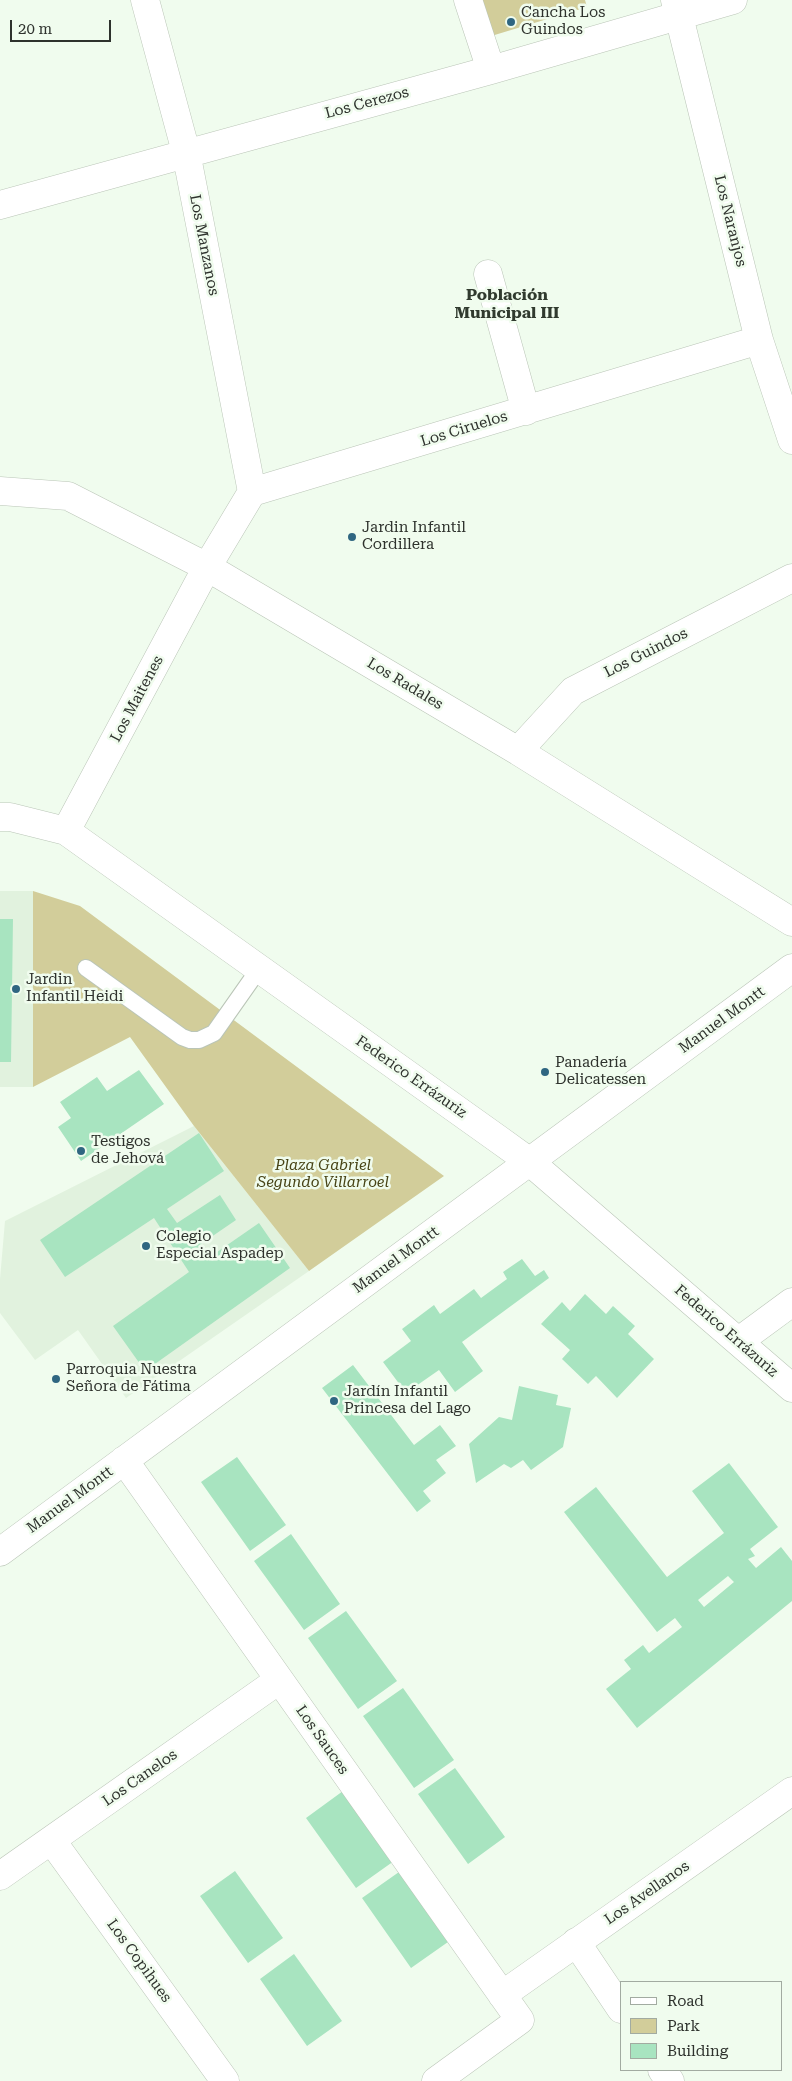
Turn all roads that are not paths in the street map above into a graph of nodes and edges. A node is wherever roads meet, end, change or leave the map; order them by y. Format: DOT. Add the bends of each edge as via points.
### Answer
graph roads {
  1 [pos="145,0"];
  2 [pos="468,0"];
  3 [pos="733,0"];
  4 [pos="676,7"];
  5 [pos="491,70"];
  6 [pos="186,152"];
  7 [pos="0,205"];
  8 [pos="488,274"];
  9 [pos="759,340"];
  10 [pos="526,411"];
  11 [pos="792,440"];
  12 [pos="0,491"];
  13 [pos="252,492"];
  14 [pos="207,567"];
  15 [pos="792,578"];
  16 [pos="518,751"];
  17 [pos="0,816"];
  18 [pos="66,831"];
  19 [pos="792,922"];
  20 [pos="86,968"];
  21 [pos="792,968"];
  22 [pos="259,969"];
  23 [pos="530,1162"];
  24 [pos="792,1302"];
  25 [pos="739,1341"];
  26 [pos="792,1388"];
  27 [pos="124,1460"];
  28 [pos="0,1552"];
  29 [pos="279,1680"];
  30 [pos="792,1791"];
  31 [pos="52,1841"];
  32 [pos="0,1876"];
  33 [pos="576,1942"];
  34 [pos="502,1995"];
  35 [pos="620,2007"];
  36 [pos="225,2081"];
  37 [pos="436,2081"];
  1 -- 6 [label="street, Los Manzanos"];
  2 -- 5 [label="street"];
  3 -- 4 [label="street, Los Cerezos"];
  4 -- 5 [label="street, Los Cerezos"];
  4 -- 9 [label="street, Los Naranjos"];
  5 -- 6 [label="street, Los Cerezos"];
  6 -- 7 [label="street, Los Cerezos"];
  6 -- 13 [label="street, Los Manzanos"];
  8 -- 10 [label="street"];
  9 -- 10 [label="street, Los Ciruelos"];
  9 -- 11 [label="street, Los Naranjos"];
  10 -- 13 [label="street, Los Ciruelos"];
  12 -- 14 [label="street, Los Radales" via="68,496"];
  13 -- 14 [label="street"];
  14 -- 16 [label="street, Los Radales"];
  14 -- 18 [label="street, Los Maitenes"];
  15 -- 16 [label="street, Los Guindos" via="573,691"];
  16 -- 19 [label="street, Los Radales"];
  17 -- 18 [label="street, Federico Errázuriz"];
  18 -- 22 [label="street, Federico Errázuriz"];
  20 -- 22 [label="lane" via="190,1040 199,1040 214,1033"];
  21 -- 23 [label="street, Manuel Montt"];
  22 -- 23 [label="street, Federico Errázuriz"];
  23 -- 25 [label="street, Federico Errázuriz"];
  23 -- 27 [label="street, Manuel Montt"];
  24 -- 25 [label="street"];
  25 -- 26 [label="street, Federico Errázuriz"];
  27 -- 28 [label="street, Manuel Montt"];
  27 -- 29 [label="street, Los Sauces"];
  29 -- 31 [label="street, Los Canelos"];
  29 -- 34 [label="street, Los Sauces"];
  30 -- 33 [label="street, Los Avellanos"];
  31 -- 32 [label="street, Los Canelos"];
  31 -- 36 [label="street, Los Copihues"];
  33 -- 34 [label="street, Los Avellanos"];
  33 -- 35 [label="street"];
  34 -- 37 [label="street, Los Sauces" via="520,2020"];
}
